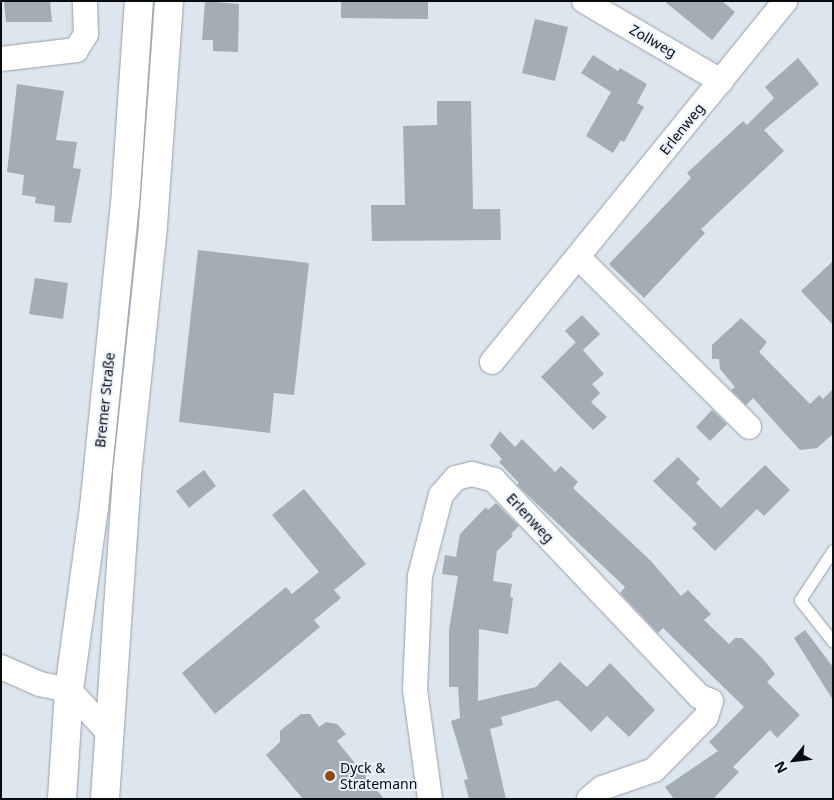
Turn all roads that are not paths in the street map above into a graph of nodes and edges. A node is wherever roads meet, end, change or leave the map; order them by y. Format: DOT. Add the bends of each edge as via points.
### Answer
graph roads {
  1 [pos="85,1"];
  2 [pos="139,1"];
  3 [pos="170,1"];
  4 [pos="584,1"];
  5 [pos="785,1"];
  6 [pos="1,59"];
  7 [pos="721,81"];
  8 [pos="578,257"];
  9 [pos="492,362"];
  10 [pos="749,427"];
  11 [pos="833,550"];
  12 [pos="833,642"];
  13 [pos="1,667"];
  14 [pos="69,690"];
  15 [pos="111,735"];
  16 [pos="62,799"];
  17 [pos="105,799"];
  18 [pos="430,799"];
  19 [pos="589,799"];
  1 -- 6 [label="street" via="86,34 81,47 65,53"];
  2 -- 14 [label="main road, Bremer Straße" via="123,224 94,508"];
  3 -- 15 [label="main road" via="153,225 127,474"];
  4 -- 7 [label="street, Zollweg"];
  5 -- 7 [label="street, Erlenweg"];
  7 -- 8 [label="street, Erlenweg"];
  8 -- 9 [label="street, Erlenweg"];
  8 -- 10 [label="street"];
  11 -- 12 [label="lane" via="800,600"];
  13 -- 14 [label="street" via="28,679"];
  14 -- 15 [label="street"];
  14 -- 16 [label="main road, Bremer Straße"];
  15 -- 17 [label="main road"];
  18 -- 19 [label="street, Erlenweg" via="415,689 420,576 441,495 456,478 472,474 494,480 699,696 711,701 706,717 654,770 602,788"];
}
